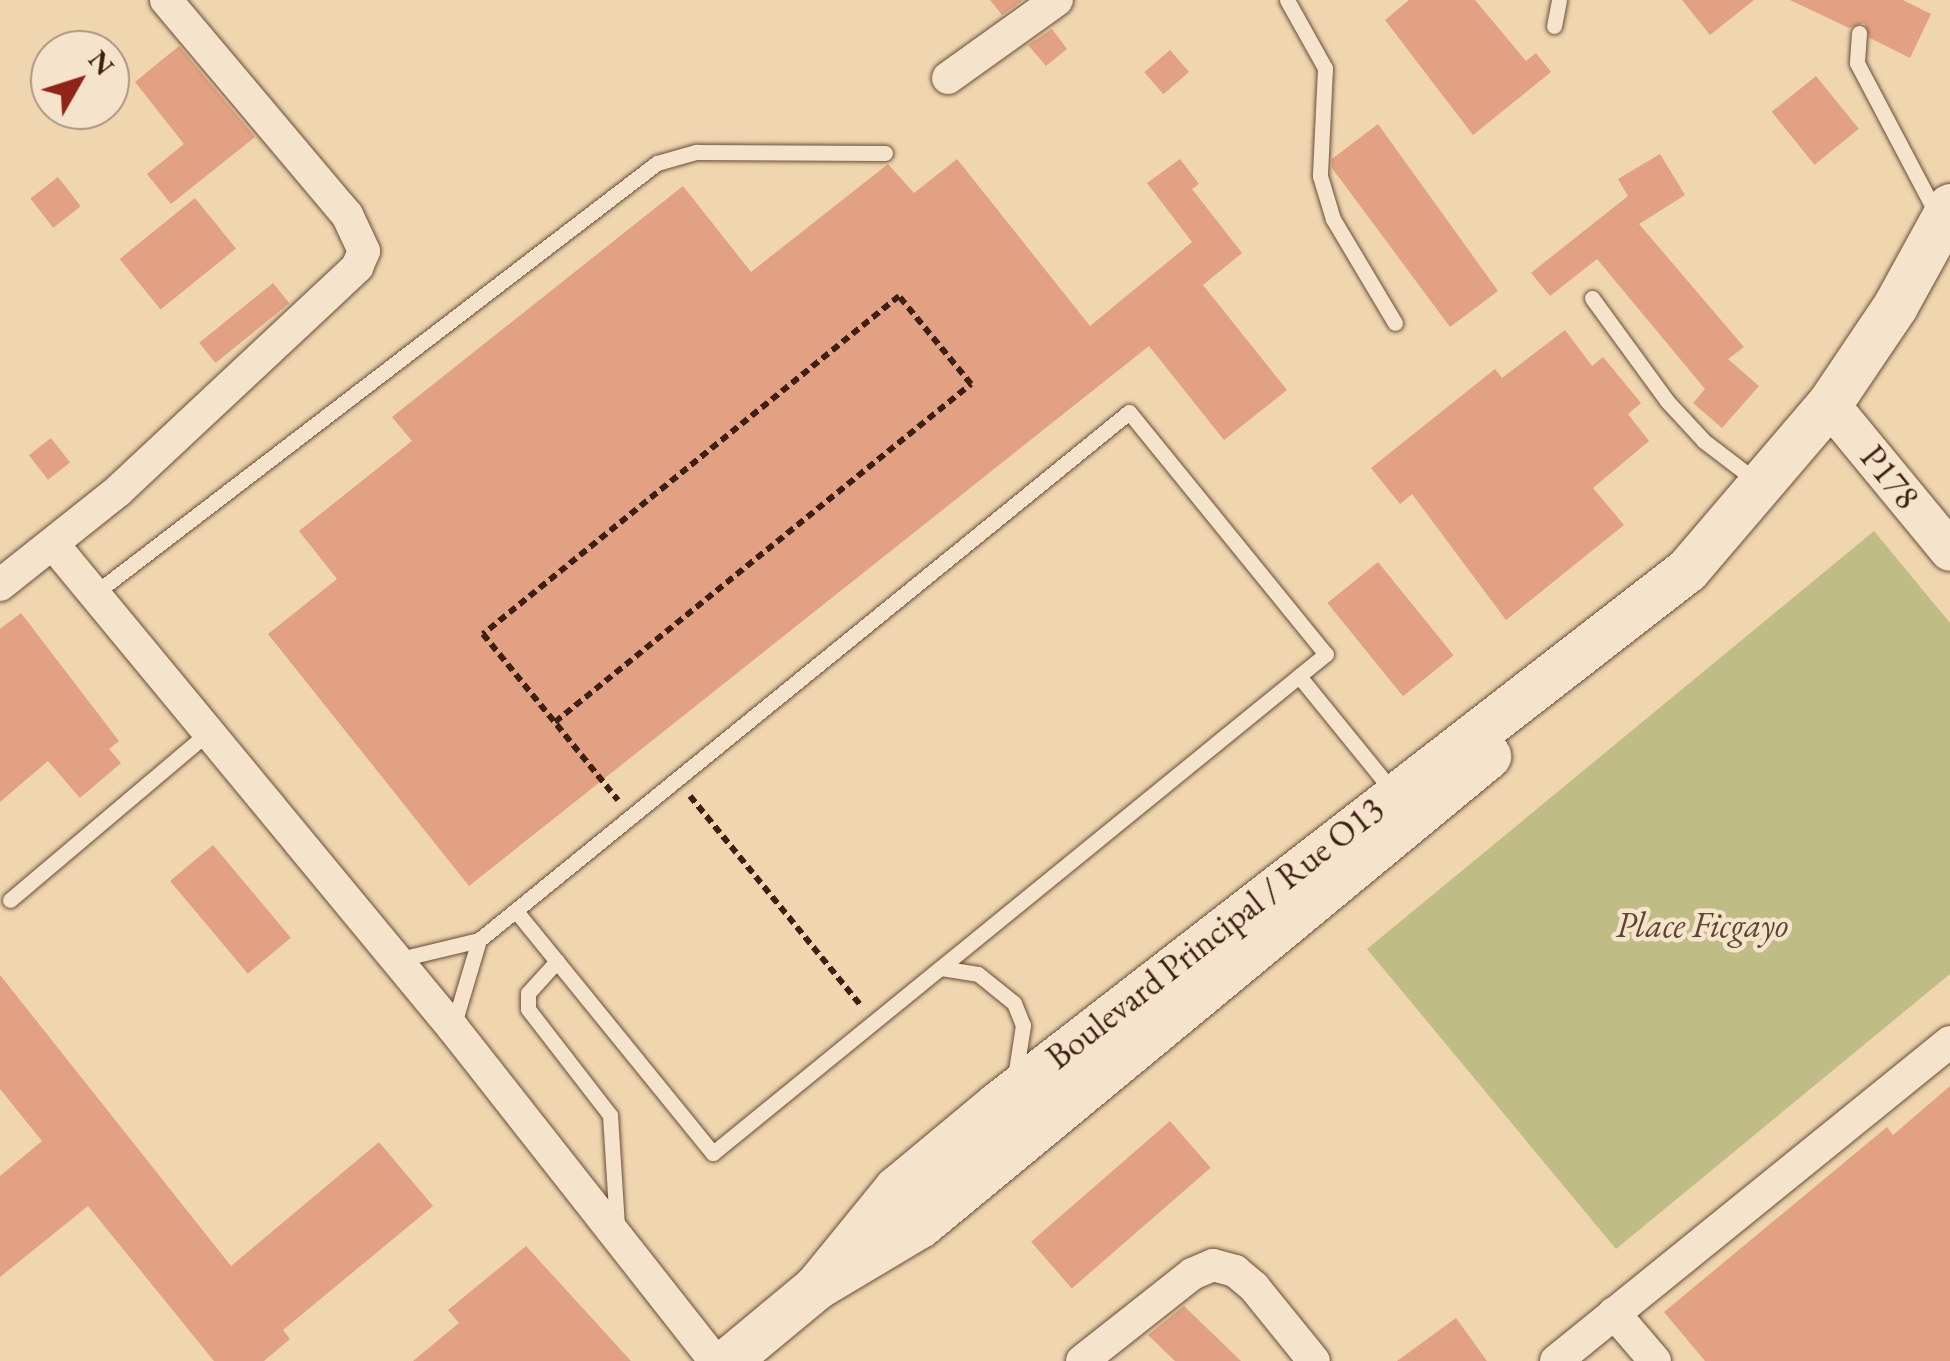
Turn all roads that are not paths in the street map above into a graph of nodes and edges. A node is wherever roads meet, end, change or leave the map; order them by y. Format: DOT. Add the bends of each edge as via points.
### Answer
graph roads {
  1 [pos="166,0"];
  2 [pos="1057,0"];
  3 [pos="1287,0"];
  4 [pos="1559,0"];
  5 [pos="1554,26"];
  6 [pos="1859,32"];
  7 [pos="948,78"];
  8 [pos="885,154"];
  9 [pos="1946,214"];
  10 [pos="1592,298"];
  11 [pos="1395,323"];
  12 [pos="1829,404"];
  13 [pos="1764,487"];
  14 [pos="53,544"];
  15 [pos="1950,551"];
  16 [pos="0,585"];
  17 [pos="94,594"];
  18 [pos="1640,609"];
  19 [pos="1298,676"];
  20 [pos="208,732"];
  21 [pos="1394,792"];
  22 [pos="10,900"];
  23 [pos="516,911"];
  24 [pos="479,940"];
  25 [pos="396,960"];
  26 [pos="557,962"];
  27 [pos="941,968"];
  28 [pos="453,1028"];
  29 [pos="1950,1042"];
  30 [pos="998,1104"];
  31 [pos="617,1244"];
  32 [pos="816,1287"];
  33 [pos="1614,1313"];
  34 [pos="740,1353"];
  35 [pos="1082,1361"];
  36 [pos="1314,1361"];
  37 [pos="1556,1361"];
  38 [pos="1655,1361"];
  1 -- 14 [label="street" via="348,215 364,251 357,268"];
  2 -- 7 [label="street"];
  3 -- 11 [label="lane" via="1325,68 1320,176 1333,218"];
  4 -- 5 [label="lane"];
  6 -- 9 [label="lane" via="1856,63"];
  8 -- 17 [label="lane" via="696,152 657,164"];
  9 -- 12 [label="main road, Boulevard Principal / Rue O13"];
  10 -- 13 [label="lane" via="1666,400"];
  12 -- 13 [label="main road, Boulevard Principal / Rue O13"];
  12 -- 15 [label="street, P178"];
  13 -- 18 [label="main road, Boulevard Principal / Rue O13" via="1687,570"];
  14 -- 16 [label="street"];
  14 -- 17 [label="street"];
  17 -- 20 [label="street"];
  18 -- 21 [label="main road, Boulevard Principal / Rue O13"];
  18 -- 32 [label="main road, Boulevard Principal / Rue O13" via="1456,786 1339,884 920,1225"];
  19 -- 21 [label="lane"];
  19 -- 23 [label="lane" via="1326,654 1129,412"];
  19 -- 27 [label="lane"];
  20 -- 22 [label="lane"];
  20 -- 25 [label="street"];
  21 -- 30 [label="main road, Boulevard Principal / Rue O13"];
  23 -- 24 [label="lane"];
  23 -- 26 [label="lane"];
  24 -- 25 [label="lane"];
  24 -- 28 [label="lane"];
  25 -- 28 [label="street"];
  26 -- 27 [label="lane" via="713,1153"];
  26 -- 31 [label="lane" via="528,994 528,1008 610,1115"];
  27 -- 30 [label="lane" via="978,974 1014,1003 1023,1051"];
  28 -- 31 [label="street"];
  29 -- 33 [label="street"];
  30 -- 32 [label="main road, Boulevard Principal / Rue O13" via="896,1189"];
  31 -- 34 [label="street"];
  32 -- 34 [label="main road, Boulevard Principal / Rue O13"];
  33 -- 37 [label="street"];
  33 -- 38 [label="street"];
  35 -- 36 [label="street" via="1192,1274 1213,1266 1235,1271 1254,1286"];
}
